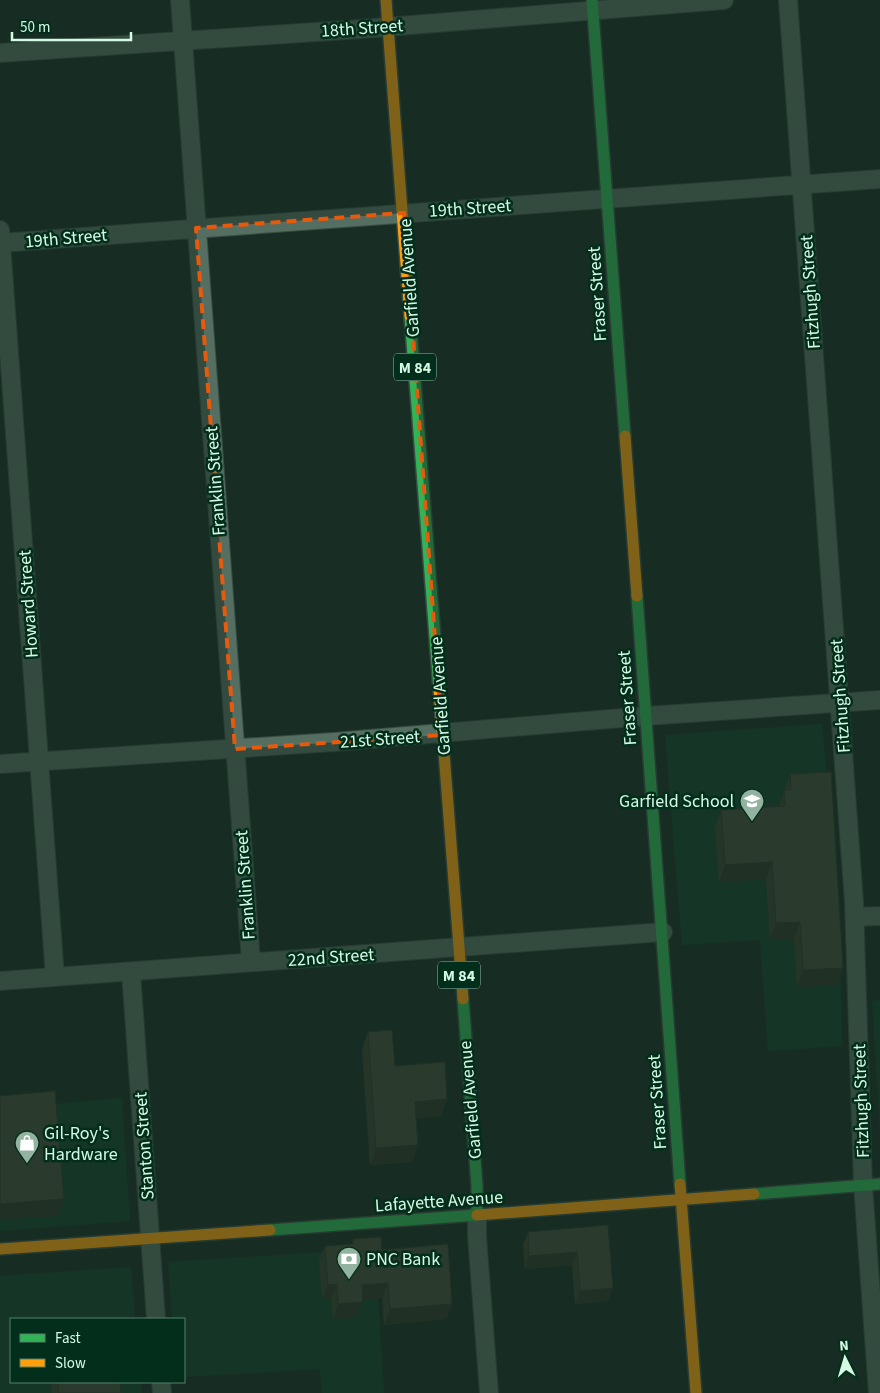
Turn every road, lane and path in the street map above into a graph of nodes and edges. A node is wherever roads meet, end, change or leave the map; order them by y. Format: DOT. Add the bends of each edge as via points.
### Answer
graph roads {
  1 [pos="180,0"];
  2 [pos="386,0"];
  3 [pos="724,0"];
  4 [pos="788,0"];
  5 [pos="592,5"];
  6 [pos="388,27"];
  7 [pos="183,41"];
  8 [pos="0,54"];
  9 [pos="880,179"];
  10 [pos="802,185"];
  11 [pos="607,198"];
  12 [pos="404,213"];
  13 [pos="196,228"];
  14 [pos="0,239"];
  15 [pos="880,700"];
  16 [pos="841,704"];
  17 [pos="646,716"];
  18 [pos="442,734"];
  19 [pos="235,749"];
  20 [pos="40,760"];
  21 [pos="0,764"];
  22 [pos="880,916"];
  23 [pos="855,917"];
  24 [pos="662,932"];
  25 [pos="457,947"];
  26 [pos="251,962"];
  27 [pos="131,972"];
  28 [pos="55,977"];
  29 [pos="0,982"];
  30 [pos="872,1185"];
  31 [pos="682,1198"];
  32 [pos="477,1215"];
  33 [pos="150,1238"];
  34 [pos="0,1249"];
  35 [pos="156,1318"];
  36 [pos="489,1393"];
  37 [pos="696,1393"];
  38 [pos="878,1393"];
  1 -- 7 [label="street, Franklin Street"];
  2 -- 6 [label="main road, Garfield Avenue / M 84"];
  3 -- 5 [label="street, 18th Street"];
  4 -- 10 [label="street, Fitzhugh Street"];
  5 -- 6 [label="street, 18th Street"];
  5 -- 11 [label="main road, Fraser Street"];
  6 -- 7 [label="street, 18th Street"];
  6 -- 12 [label="main road, Garfield Avenue / M 84"];
  7 -- 8 [label="street, 18th Street"];
  7 -- 13 [label="street, Franklin Street"];
  9 -- 10 [label="street, 19th Street"];
  10 -- 11 [label="street, 19th Street"];
  10 -- 16 [label="street, Fitzhugh Street"];
  11 -- 12 [label="street, 19th Street"];
  11 -- 17 [label="main road, Fraser Street"];
  12 -- 13 [label="street, 19th Street"];
  12 -- 18 [label="main road, Garfield Avenue / M 84"];
  13 -- 14 [label="street, 19th Street"];
  13 -- 19 [label="street, Franklin Street"];
  14 -- 20 [label="street, Howard Street"];
  15 -- 16 [label="street, 21st Street"];
  16 -- 17 [label="street, 21st Street"];
  16 -- 23 [label="street, Fitzhugh Street"];
  17 -- 18 [label="street, 21st Street"];
  17 -- 24 [label="main road, Fraser Street"];
  18 -- 19 [label="street, 21st Street"];
  18 -- 25 [label="main road, Garfield Avenue / M 84"];
  19 -- 20 [label="street, 21st Street"];
  19 -- 26 [label="street, Franklin Street"];
  20 -- 21 [label="street, 21st Street"];
  20 -- 28 [label="street, Howard Street"];
  22 -- 23 [label="street"];
  23 -- 30 [label="street, Fitzhugh Street"];
  24 -- 25 [label="street, 22nd Street"];
  24 -- 31 [label="main road, Fraser Street"];
  25 -- 26 [label="street, 22nd Street"];
  25 -- 32 [label="main road, Garfield Avenue / M 84"];
  26 -- 27 [label="street, 22nd Street"];
  27 -- 28 [label="street, 22nd Street"];
  27 -- 33 [label="street, Stanton Street"];
  28 -- 29 [label="street, 22nd Street"];
  30 -- 31 [label="main road, Lafayette Avenue"];
  30 -- 38 [label="street, Fitzhugh Street"];
  31 -- 32 [label="main road, Lafayette Avenue"];
  31 -- 37 [label="main road, Fraser Street"];
  32 -- 33 [label="main road, Lafayette Avenue"];
  32 -- 36 [label="street, Garfield Avenue"];
  33 -- 34 [label="main road, Lafayette Avenue"];
  33 -- 35 [label="street, Stanton Street"];
}
